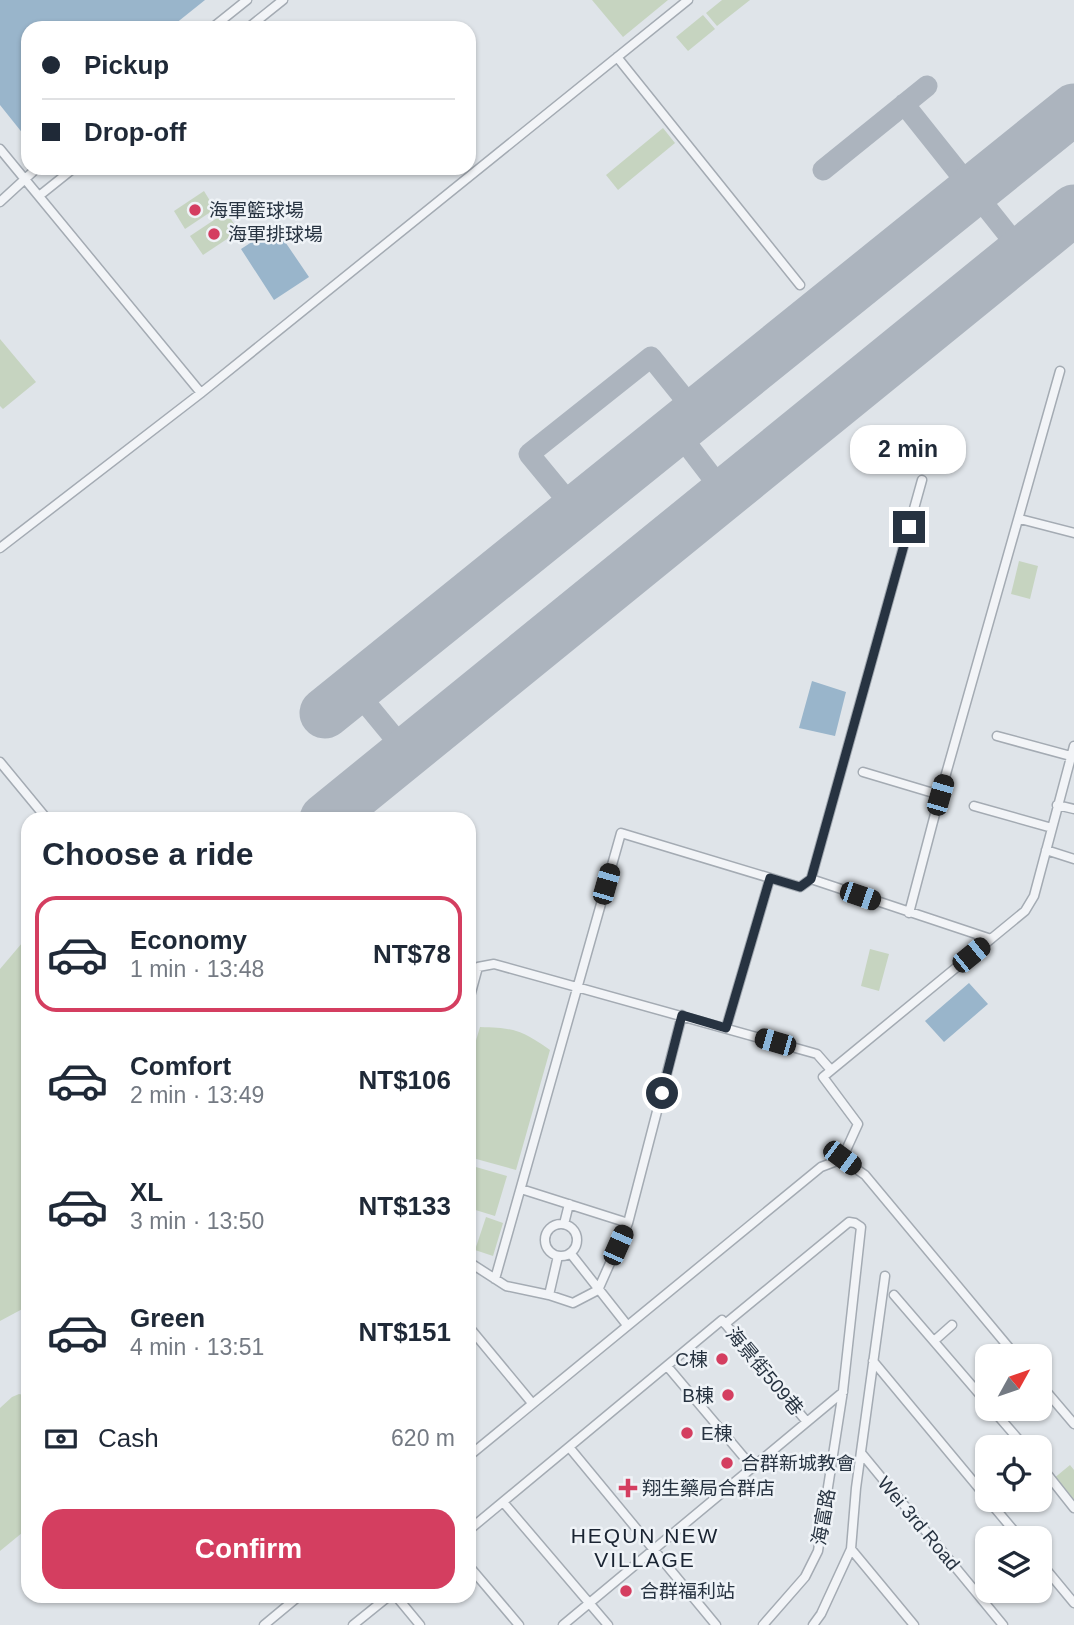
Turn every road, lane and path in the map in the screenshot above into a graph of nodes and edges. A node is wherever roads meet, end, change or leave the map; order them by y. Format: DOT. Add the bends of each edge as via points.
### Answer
graph roads {
  1 [pos="247,0"];
  2 [pos="284,0"];
  3 [pos="688,0"];
  4 [pos="221,21"];
  5 [pos="257,21"];
  6 [pos="617,57"];
  7 [pos="0,149"];
  8 [pos="476,171"];
  9 [pos="30,175"];
  10 [pos="65,175"];
  11 [pos="471,175"];
  12 [pos="25,180"];
  13 [pos="39,196"];
  14 [pos="0,202"];
  15 [pos="800,285"];
  16 [pos="1060,371"];
  17 [pos="201,393"];
  18 [pos="922,480"];
  19 [pos="1020,519"];
  20 [pos="1074,533"];
  21 [pos="0,548"];
  22 [pos="997,736"];
  23 [pos="1074,746"];
  24 [pos="1073,756"];
  25 [pos="0,762"];
  26 [pos="863,772"];
  27 [pos="940,795"];
  28 [pos="1057,804"];
  29 [pos="974,807"];
  30 [pos="1074,809"];
  31 [pos="41,812"];
  32 [pos="1052,828"];
  33 [pos="1046,850"];
  34 [pos="1074,859"];
  35 [pos="770,878"];
  36 [pos="811,879"];
  37 [pos="909,913"];
  38 [pos="991,939"];
  39 [pos="476,974"];
  40 [pos="577,988"];
  41 [pos="682,1015"];
  42 [pos="726,1028"];
  43 [pos="831,1070"];
  44 [pos="842,1158"];
  45 [pos="520,1189"];
  46 [pos="569,1204"];
  47 [pos="628,1223"];
  48 [pos="564,1224"];
  49 [pos="570,1254"];
  50 [pos="558,1256"];
  51 [pos="476,1267"];
  52 [pos="885,1276"];
  53 [pos="495,1279"];
  54 [pos="598,1290"];
  55 [pos="549,1295"];
  56 [pos="894,1295"];
  57 [pos="724,1322"];
  58 [pos="627,1325"];
  59 [pos="952,1325"];
  60 [pos="476,1335"];
  61 [pos="934,1341"];
  62 [pos="1006,1344"];
  63 [pos="873,1361"];
  64 [pos="667,1366"];
  65 [pos="975,1389"];
  66 [pos="843,1391"];
  67 [pos="1052,1398"];
  68 [pos="532,1403"];
  69 [pos="1002,1421"];
  70 [pos="807,1422"];
  71 [pos="1074,1424"];
  72 [pos="1015,1435"];
  73 [pos="569,1447"];
  74 [pos="476,1450"];
  75 [pos="862,1454"];
  76 [pos="753,1468"];
  77 [pos="1052,1480"];
  78 [pos="975,1483"];
  79 [pos="503,1502"];
  80 [pos="1074,1508"];
  81 [pos="999,1512"];
  82 [pos="476,1524"];
  83 [pos="1010,1526"];
  84 [pos="851,1549"];
  85 [pos="652,1550"];
  86 [pos="476,1574"];
  87 [pos="1052,1576"];
  88 [pos="291,1603"];
  89 [pos="381,1603"];
  90 [pos="402,1603"];
  91 [pos="589,1603"];
  92 [pos="1074,1603"];
  93 [pos="264,1625"];
  94 [pos="354,1625"];
  95 [pos="420,1625"];
  96 [pos="519,1625"];
  97 [pos="563,1625"];
  98 [pos="608,1625"];
  99 [pos="716,1625"];
  100 [pos="763,1625"];
  101 [pos="813,1625"];
  102 [pos="914,1625"];
  103 [pos="1003,1625"];
  1 -- 4 [label="street"];
  2 -- 5 [label="street"];
  3 -- 6 [label="street"];
  6 -- 8 [label="street"];
  6 -- 15 [label="street"];
  7 -- 12 [label="street"];
  9 -- 12 [label="street"];
  10 -- 13 [label="street"];
  11 -- 17 [label="street"];
  12 -- 13 [label="street"];
  12 -- 14 [label="street"];
  13 -- 17 [label="street"];
  16 -- 19 [label="street"];
  17 -- 21 [label="street"];
  18 -- 36 [label="street"];
  19 -- 20 [label="street"];
  19 -- 27 [label="street"];
  22 -- 24 [label="street"];
  23 -- 24 [label="street"];
  24 -- 28 [label="street"];
  25 -- 31 [label="street"];
  26 -- 27 [label="street"];
  27 -- 37 [label="street"];
  28 -- 30 [label="street"];
  28 -- 32 [label="street"];
  29 -- 32 [label="street"];
  32 -- 33 [label="street"];
  33 -- 34 [label="street"];
  33 -- 38 [label="street" via="1025,911"];
  35 -- 36 [label="street" via="800,887"];
  35 -- 40 [label="street" via="621,833"];
  35 -- 42 [label="street"];
  36 -- 37 [label="street"];
  37 -- 38 [label="street"];
  38 -- 43 [label="street"];
  39 -- 40 [label="street" via="478,967 494,964"];
  40 -- 41 [label="street"];
  40 -- 45 [label="street"];
  41 -- 42 [label="street"];
  41 -- 47 [label="street"];
  42 -- 43 [label="street" via="817,1054"];
  43 -- 44 [label="street" via="823,1077 858,1124"];
  44 -- 58 [label="street" via="821,1167"];
  44 -- 62 [label="street" via="865,1175"];
  45 -- 46 [label="street"];
  45 -- 53 [label="street"];
  46 -- 47 [label="street"];
  46 -- 48 [label="street"];
  47 -- 54 [label="street"];
  48 -- 49 [label="street" via="576,1234 577,1245"];
  48 -- 50 [label="street" via="549,1228 545,1237 549,1252"];
  49 -- 50 [label="street"];
  49 -- 54 [label="street"];
  50 -- 55 [label="street"];
  51 -- 53 [label="street"];
  52 -- 63 [label="street"];
  53 -- 55 [label="street" via="506,1286"];
  54 -- 55 [label="street" via="573,1303"];
  54 -- 58 [label="street"];
  56 -- 61 [label="street"];
  57 -- 64 [label="street"];
  57 -- 66 [label="street, 海富路" via="849,1222 855,1223 861,1227"];
  57 -- 70 [label="street, 海景街509巷"];
  58 -- 68 [label="street"];
  59 -- 61 [label="street"];
  60 -- 68 [label="street"];
  61 -- 65 [label="street"];
  63 -- 75 [label="street"];
  63 -- 78 [label="street"];
  64 -- 73 [label="street"];
  64 -- 76 [label="street"];
  66 -- 70 [label="street"];
  66 -- 100 [label="street, 海富路" via="818,1551 805,1577"];
  67 -- 71 [label="street"];
  68 -- 74 [label="street"];
  69 -- 72 [label="street"];
  70 -- 76 [label="street"];
  73 -- 79 [label="street"];
  73 -- 85 [label="street"];
  75 -- 84 [label="street"];
  75 -- 103 [label="street, Wei 3rd Road"];
  76 -- 85 [label="street"];
  77 -- 80 [label="street"];
  79 -- 82 [label="street"];
  79 -- 91 [label="street"];
  81 -- 83 [label="street"];
  84 -- 101 [label="street"];
  84 -- 102 [label="street"];
  85 -- 91 [label="street"];
  85 -- 99 [label="street"];
  86 -- 96 [label="street"];
  87 -- 92 [label="street"];
  88 -- 93 [label="street"];
  89 -- 94 [label="street"];
  90 -- 95 [label="street"];
  91 -- 97 [label="street"];
  91 -- 98 [label="street"];
}
